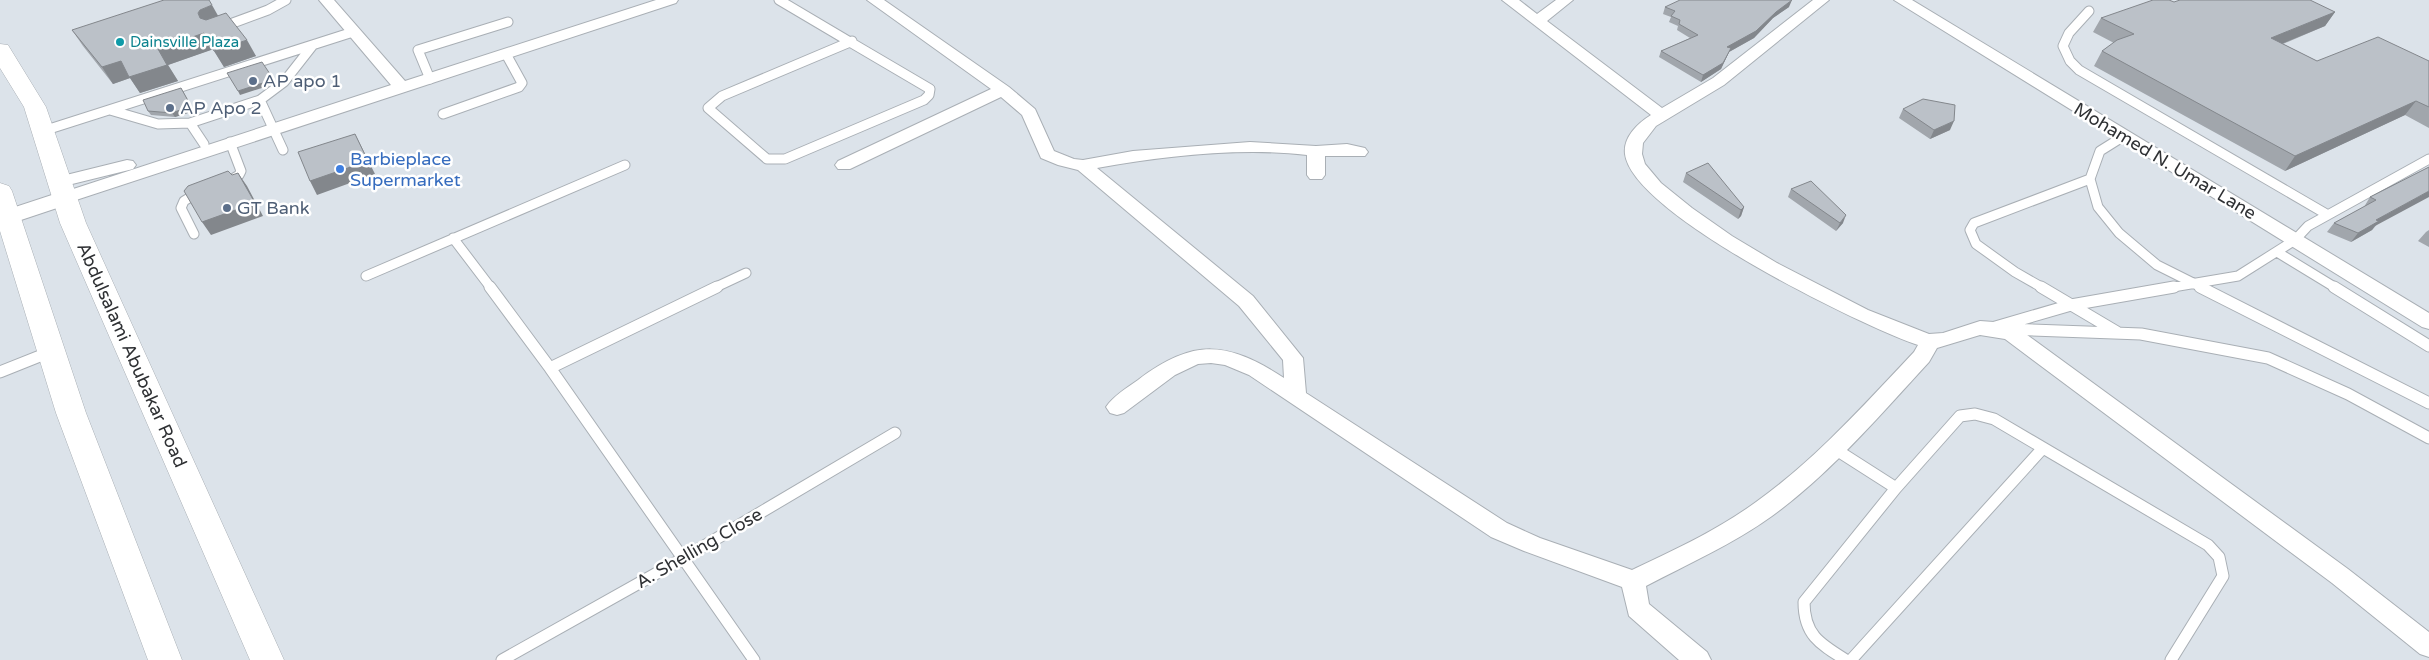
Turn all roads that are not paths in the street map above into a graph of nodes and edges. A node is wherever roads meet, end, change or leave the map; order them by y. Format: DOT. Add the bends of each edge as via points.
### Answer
graph roads {
  1 [pos="286,0"];
  2 [pos="326,0"];
  3 [pos="671,0"];
  4 [pos="780,0"];
  5 [pos="874,0"];
  6 [pos="1509,0"];
  7 [pos="1566,0"];
  8 [pos="1822,0"];
  9 [pos="1901,0"];
  10 [pos="2089,11"];
  11 [pos="1538,20"];
  12 [pos="508,22"];
  13 [pos="214,30"];
  14 [pos="353,32"];
  15 [pos="852,41"];
  16 [pos="313,44"];
  17 [pos="0,50"];
  18 [pos="506,54"];
  19 [pos="430,79"];
  20 [pos="402,88"];
  21 [pos="1003,90"];
  22 [pos="260,100"];
  23 [pos="110,110"];
  24 [pos="443,114"];
  25 [pos="1663,116"];
  26 [pos="190,123"];
  27 [pos="272,128"];
  28 [pos="43,131"];
  29 [pos="2124,136"];
  30 [pos="230,142"];
  31 [pos="204,144"];
  32 [pos="283,150"];
  33 [pos="1316,151"];
  34 [pos="1360,152"];
  35 [pos="2429,159"];
  36 [pos="625,165"];
  37 [pos="844,165"];
  38 [pos="1082,165"];
  39 [pos="1316,175"];
  40 [pos="2090,179"];
  41 [pos="62,190"];
  42 [pos="2,206"];
  43 [pos="2328,215"];
  44 [pos="194,234"];
  45 [pos="453,238"];
  46 [pos="2295,240"];
  47 [pos="2277,252"];
  48 [pos="746,273"];
  49 [pos="366,276"];
  50 [pos="2195,284"];
  51 [pos="2071,305"];
  52 [pos="2429,322"];
  53 [pos="1992,328"];
  54 [pos="2118,333"];
  55 [pos="1930,342"];
  56 [pos="2429,346"];
  57 [pos="51,351"];
  58 [pos="550,368"];
  59 [pos="0,372"];
  60 [pos="1296,396"];
  61 [pos="2429,403"];
  62 [pos="1116,407"];
  63 [pos="895,433"];
  64 [pos="2429,438"];
  65 [pos="2043,448"];
  66 [pos="1834,449"];
  67 [pos="1896,488"];
  68 [pos="682,559"];
  69 [pos="1632,581"];
  70 [pos="2429,646"];
  71 [pos="165,660"];
  72 [pos="267,660"];
  73 [pos="502,660"];
  74 [pos="754,660"];
  75 [pos="1698,660"];
  76 [pos="1846,660"];
  77 [pos="1851,660"];
  78 [pos="2171,660"];
  1 -- 13 [label="lane"];
  2 -- 14 [label="street"];
  3 -- 18 [label="street"];
  4 -- 15 [label="lane"];
  5 -- 21 [label="street"];
  6 -- 11 [label="street"];
  7 -- 11 [label="street"];
  8 -- 25 [label="street" via="1802,7 1703,92"];
  9 -- 29 [label="street, Mohamed N. Umar Lane"];
  10 -- 43 [label="lane" via="2063,42 2066,59 2079,70"];
  11 -- 25 [label="street"];
  12 -- 19 [label="lane" via="418,50"];
  14 -- 16 [label="lane"];
  14 -- 20 [label="street"];
  15 -- 15 [label="lane" via="930,89 929,95 924,100 776,161 767,159 708,108 722,96"];
  16 -- 22 [label="lane" via="284,82"];
  16 -- 23 [label="lane"];
  17 -- 28 [label="main road, Abdulsalami Abubakar Road" via="35,107"];
  18 -- 19 [label="street"];
  18 -- 24 [label="lane" via="522,83 519,87"];
  19 -- 20 [label="street"];
  20 -- 27 [label="street"];
  21 -- 37 [label="street"];
  21 -- 38 [label="street" via="1028,113 1047,154"];
  22 -- 26 [label="lane"];
  22 -- 27 [label="lane"];
  23 -- 26 [label="lane" via="152,125"];
  23 -- 28 [label="lane"];
  25 -- 55 [label="street" via="1645,127 1633,146 1637,165 1657,190 1691,217 1803,285 1879,322"];
  26 -- 31 [label="lane"];
  27 -- 30 [label="street"];
  27 -- 31 [label="street"];
  27 -- 32 [label="lane"];
  28 -- 41 [label="main road, Abdulsalami Abubakar Road"];
  29 -- 40 [label="lane" via="2100,151"];
  29 -- 46 [label="street, Mohamed N. Umar Lane"];
  30 -- 41 [label="street"];
  30 -- 44 [label="lane" via="241,171 232,180 193,194 181,208"];
  31 -- 41 [label="street"];
  33 -- 34 [label="street" via="1347,149"];
  33 -- 38 [label="street" via="1239,147 1122,157"];
  33 -- 39 [label="street"];
  35 -- 43 [label="lane"];
  36 -- 45 [label="lane"];
  38 -- 60 [label="street" via="1246,301 1293,358"];
  40 -- 50 [label="lane" via="2098,208 2119,233 2157,265"];
  40 -- 51 [label="lane" via="1974,222 1970,230 1976,244"];
  41 -- 42 [label="street"];
  41 -- 72 [label="main road, Abdulsalami Abubakar Road"];
  42 -- 57 [label="main road"];
  43 -- 46 [label="lane" via="2308,226"];
  45 -- 49 [label="lane"];
  45 -- 58 [label="lane"];
  46 -- 47 [label="lane"];
  46 -- 52 [label="street, Mohamed N. Umar Lane"];
  47 -- 50 [label="lane" via="2238,276"];
  47 -- 56 [label="lane"];
  48 -- 58 [label="lane"];
  50 -- 51 [label="lane"];
  50 -- 61 [label="lane"];
  51 -- 53 [label="lane"];
  51 -- 54 [label="lane"];
  53 -- 54 [label="lane"];
  53 -- 55 [label="street"];
  53 -- 70 [label="street" via="2012,334 2056,365"];
  54 -- 64 [label="lane" via="2141,334 2268,358 2348,394"];
  55 -- 66 [label="street" via="1922,357"];
  57 -- 59 [label="lane"];
  57 -- 71 [label="main road" via="71,413"];
  58 -- 68 [label="lane"];
  60 -- 62 [label="street" via="1256,370 1225,357 1201,357 1176,364"];
  60 -- 69 [label="street" via="1499,530 1522,542 1603,568"];
  63 -- 68 [label="lane, A. Shelling Close"];
  65 -- 67 [label="lane" via="1994,419 1976,414 1960,416"];
  65 -- 77 [label="lane"];
  65 -- 78 [label="lane" via="2208,545 2220,557 2223,576"];
  66 -- 67 [label="lane"];
  66 -- 69 [label="street" via="1764,509 1707,544"];
  67 -- 76 [label="lane" via="1804,602 1803,618 1813,638"];
  68 -- 73 [label="lane, A. Shelling Close"];
  68 -- 74 [label="lane"];
  69 -- 75 [label="street" via="1638,609"];
}
